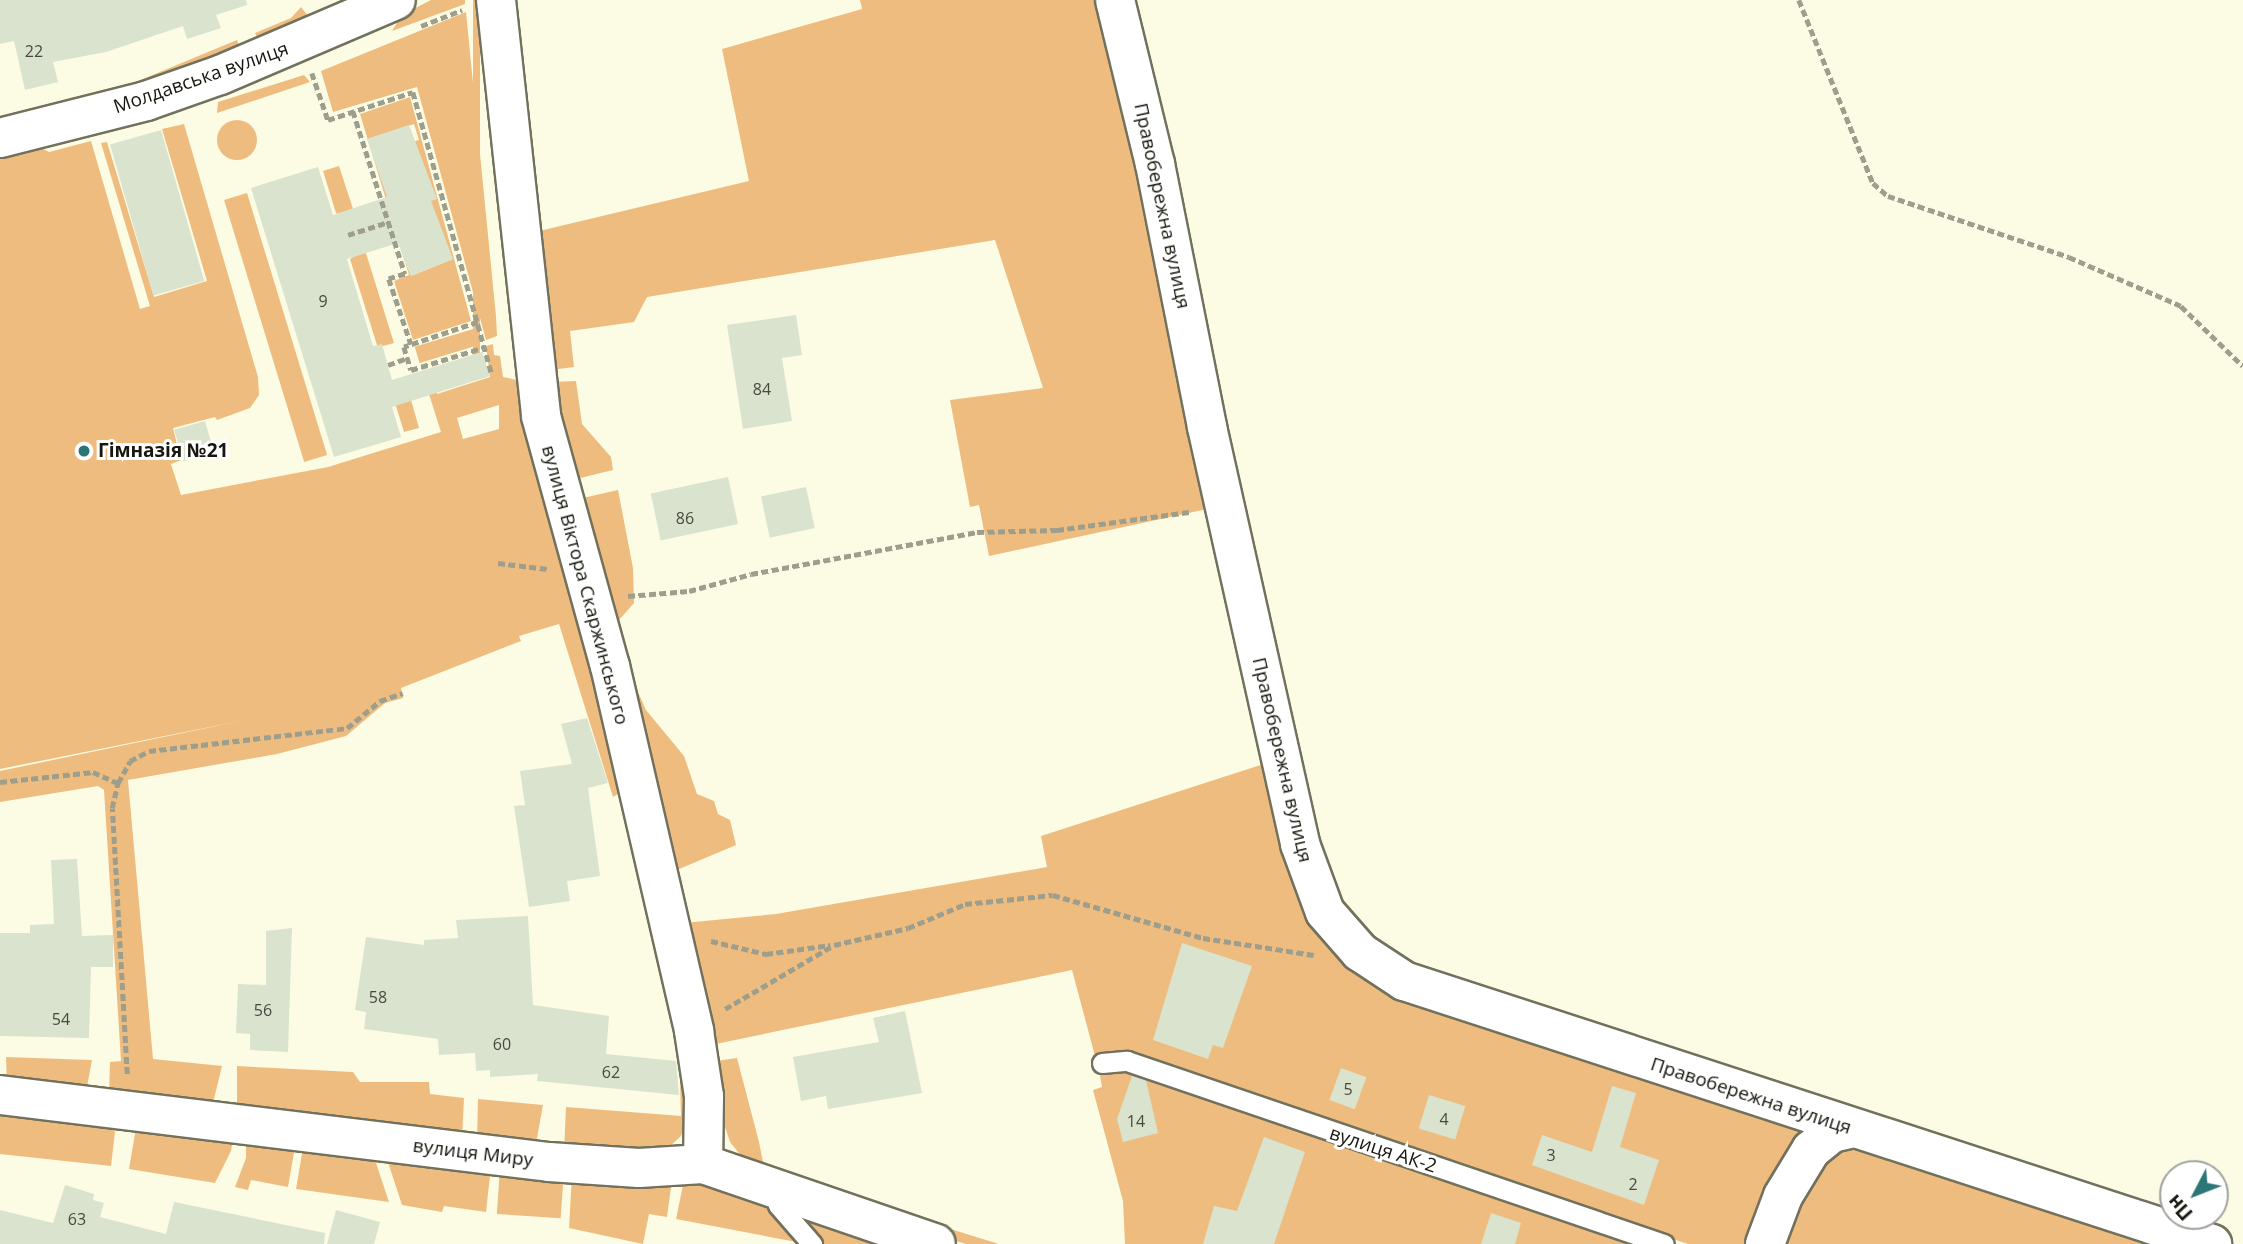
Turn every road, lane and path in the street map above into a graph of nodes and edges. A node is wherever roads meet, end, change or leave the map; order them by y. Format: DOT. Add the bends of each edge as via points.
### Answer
graph roads {
  1 [pos="396,0"];
  2 [pos="496,0"];
  3 [pos="1115,0"];
  4 [pos="1799,0"];
  5 [pos="311,68"];
  6 [pos="353,111"];
  7 [pos="0,138"];
  8 [pos="388,222"];
  9 [pos="348,235"];
  10 [pos="478,322"];
  11 [pos="411,344"];
  12 [pos="485,347"];
  13 [pos="407,358"];
  14 [pos="388,365"];
  15 [pos="2243,366"];
  16 [pos="492,374"];
  17 [pos="1224,506"];
  18 [pos="498,563"];
  19 [pos="590,588"];
  20 [pos="403,693"];
  21 [pos="0,782"];
  22 [pos="118,783"];
  23 [pos="670,926"];
  24 [pos="834,945"];
  25 [pos="1360,952"];
  26 [pos="694,1031"];
  27 [pos="1101,1063"];
  28 [pos="0,1095"];
  29 [pos="126,1108"];
  30 [pos="1793,1110"];
  31 [pos="1850,1129"];
  32 [pos="1811,1150"];
  33 [pos="703,1164"];
  34 [pos="775,1192"];
  35 [pos="812,1244"];
  36 [pos="936,1244"];
  37 [pos="1664,1244"];
  38 [pos="1765,1244"];
  39 [pos="2212,1244"];
  1 -- 7 [label="street, Молдавська вулиця" via="220,75 146,101"];
  2 -- 19 [label="street, вулиця Віктора Скаржинського" via="535,383 549,449"];
  3 -- 17 [label="street, Правобережна вулиця" via="1155,164"];
  4 -- 15 [label="path" via="1873,183 1888,196 2069,257 2182,306"];
  5 -- 6 [label="path" via="328,120"];
  6 -- 8 [label="path"];
  6 -- 10 [label="path" via="413,92"];
  8 -- 9 [label="path"];
  8 -- 11 [label="path" via="405,274 389,279"];
  10 -- 11 [label="path"];
  10 -- 12 [label="path"];
  11 -- 13 [label="path" via="404,347"];
  12 -- 13 [label="path" via="411,370"];
  12 -- 16 [label="path"];
  13 -- 14 [label="path"];
  17 -- 19 [label="path" via="1057,530 977,531 639,598"];
  17 -- 25 [label="street, Правобережна вулиця" via="1300,844 1325,912"];
  18 -- 19 [label="path" via="550,569"];
  19 -- 23 [label="street, вулиця Віктора Скаржинського"];
  20 -- 22 [label="path" via="380,701 347,728 149,751 131,761"];
  21 -- 22 [label="path" via="93,772"];
  22 -- 29 [label="path" via="112,808 127,1052"];
  23 -- 24 [label="path" via="766,954"];
  23 -- 26 [label="street, вулиця Віктора Скаржинського"];
  24 -- 25 [label="path" via="908,928 965,904 1053,895 1203,938 1302,955"];
  24 -- 26 [label="path" via="730,1003 715,1023"];
  25 -- 30 [label="street, Правобережна вулиця" via="1404,981"];
  26 -- 33 [label="street, вулиця Віктора Скаржинського" via="704,1096"];
  27 -- 37 [label="lane, вулиця АК-2" via="1127,1061"];
  28 -- 29 [label="street, вулиця Миру"];
  29 -- 33 [label="street, вулиця Миру" via="549,1162 639,1168"];
  30 -- 31 [label="street, Правобережна вулиця"];
  30 -- 32 [label="street" via="1805,1126"];
  31 -- 32 [label="street" via="1832,1133"];
  31 -- 39 [label="street, Правобережна вулиця"];
  32 -- 38 [label="street" via="1783,1196"];
  33 -- 34 [label="street, вулиця Миру"];
  34 -- 35 [label="lane" via="778,1205"];
  34 -- 36 [label="street, вулиця Миру"];
}
